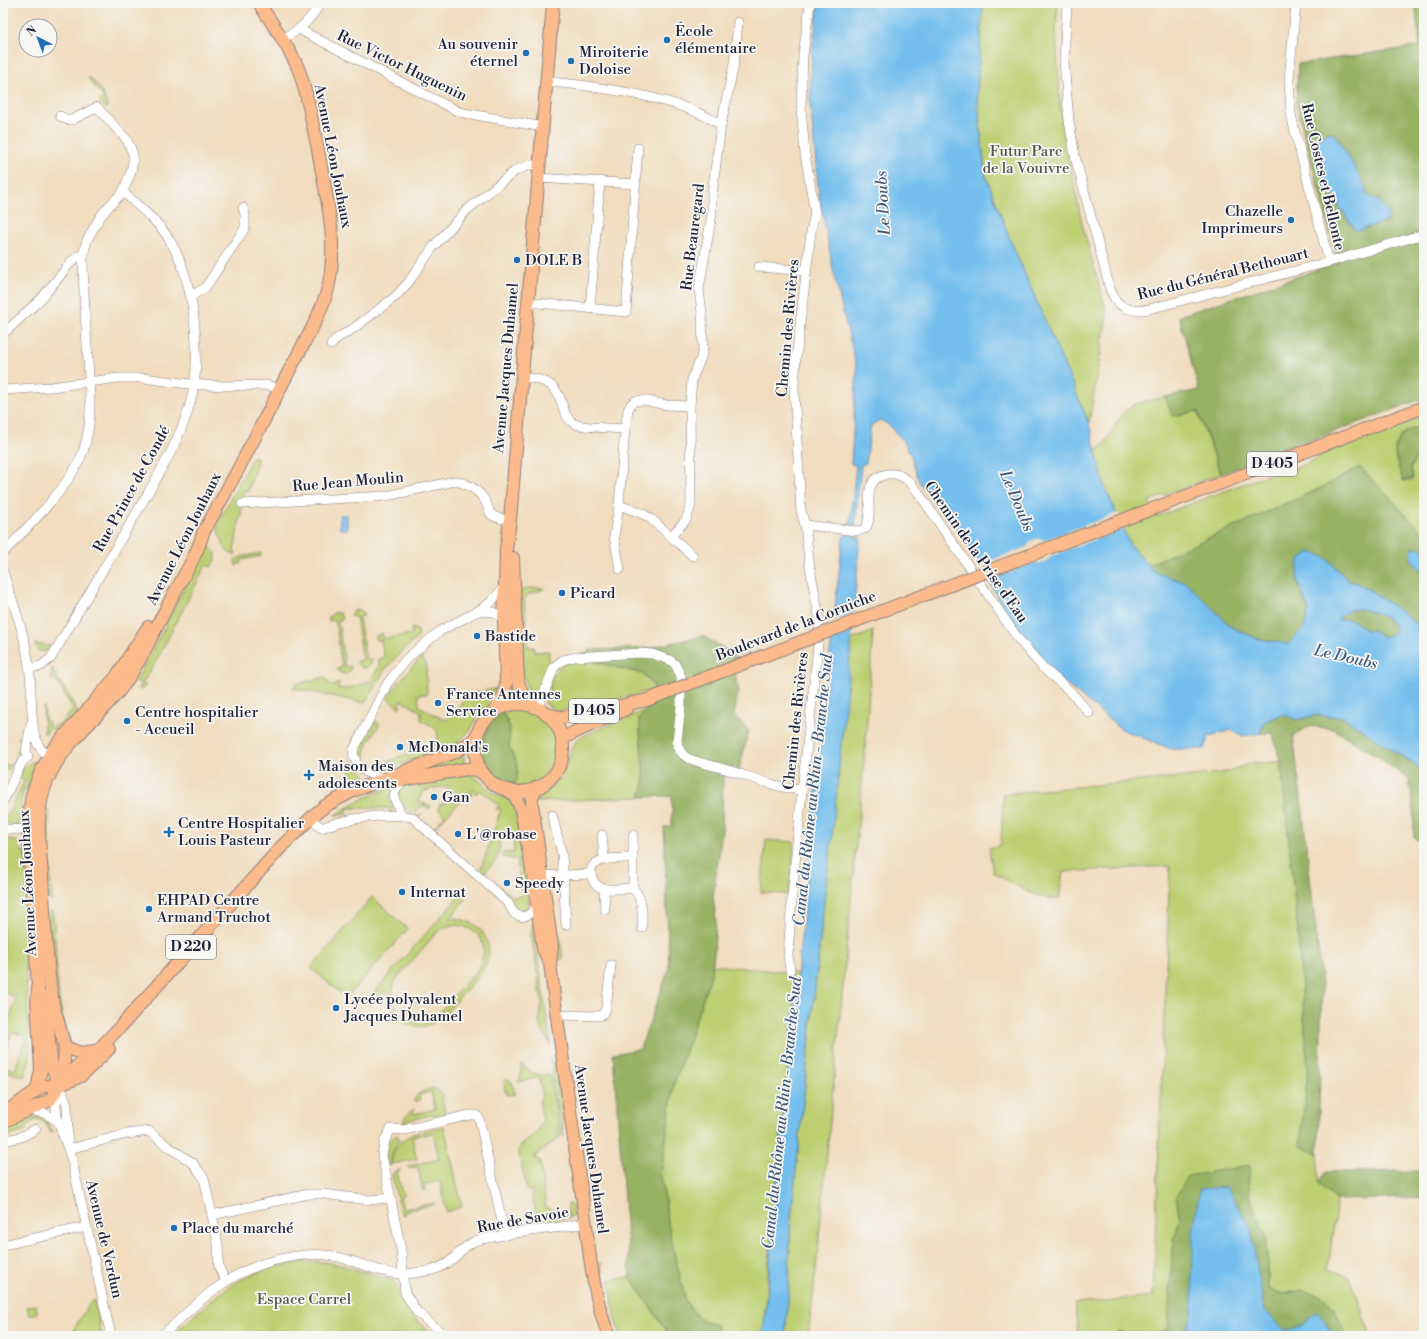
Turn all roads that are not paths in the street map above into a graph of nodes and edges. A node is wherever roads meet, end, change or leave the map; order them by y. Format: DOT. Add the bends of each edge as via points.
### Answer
graph roads {
  1 [pos="259,3"];
  2 [pos="320,3"];
  3 [pos="553,3"];
  4 [pos="810,3"];
  5 [pos="1067,3"];
  6 [pos="1296,3"];
  7 [pos="738,22"];
  8 [pos="300,29"];
  9 [pos="282,39"];
  10 [pos="547,81"];
  11 [pos="60,116"];
  12 [pos="722,125"];
  13 [pos="543,127"];
  14 [pos="638,148"];
  15 [pos="539,165"];
  16 [pos="538,178"];
  17 [pos="600,182"];
  18 [pos="635,184"];
  19 [pos="123,192"];
  20 [pos="242,208"];
  21 [pos="1424,234"];
  22 [pos="83,255"];
  23 [pos="1328,262"];
  24 [pos="759,267"];
  25 [pos="807,271"];
  26 [pos="191,296"];
  27 [pos="528,302"];
  28 [pos="590,308"];
  29 [pos="3,334"];
  30 [pos="331,346"];
  31 [pos="521,378"];
  32 [pos="90,382"];
  33 [pos="193,384"];
  34 [pos="3,390"];
  35 [pos="280,390"];
  36 [pos="690,406"];
  37 [pos="1424,407"];
  38 [pos="625,429"];
  39 [pos="242,504"];
  40 [pos="619,504"];
  41 [pos="510,520"];
  42 [pos="805,525"];
  43 [pos="671,536"];
  44 [pos="3,553"];
  45 [pos="693,556"];
  46 [pos="620,569"];
  47 [pos="3,572"];
  48 [pos="509,585"];
  49 [pos="478,611"];
  50 [pos="504,619"];
  51 [pos="29,668"];
  52 [pos="644,701"];
  53 [pos="540,710"];
  54 [pos="494,712"];
  55 [pos="1089,713"];
  56 [pos="32,719"];
  57 [pos="477,736"];
  58 [pos="562,742"];
  59 [pos="28,757"];
  60 [pos="50,757"];
  61 [pos="484,774"];
  62 [pos="384,778"];
  63 [pos="404,779"];
  64 [pos="537,787"];
  65 [pos="509,790"];
  66 [pos="802,790"];
  67 [pos="3,801"];
  68 [pos="552,815"];
  69 [pos="402,816"];
  70 [pos="316,823"];
  71 [pos="3,829"];
  72 [pos="34,830"];
  73 [pos="602,835"];
  74 [pos="633,835"];
  75 [pos="633,858"];
  76 [pos="604,859"];
  77 [pos="563,874"];
  78 [pos="591,874"];
  79 [pos="537,875"];
  80 [pos="633,888"];
  81 [pos="604,889"];
  82 [pos="537,903"];
  83 [pos="605,910"];
  84 [pos="566,925"];
  85 [pos="642,928"];
  86 [pos="550,964"];
  87 [pos="611,965"];
  88 [pos="790,970"];
  89 [pos="38,988"];
  90 [pos="557,1015"];
  91 [pos="65,1047"];
  92 [pos="98,1050"];
  93 [pos="60,1085"];
  94 [pos="37,1089"];
  95 [pos="29,1110"];
  96 [pos="3,1114"];
  97 [pos="16,1116"];
  98 [pos="58,1121"];
  99 [pos="3,1122"];
  100 [pos="36,1129"];
  101 [pos="3,1141"];
  102 [pos="69,1149"];
  103 [pos="390,1198"];
  104 [pos="212,1215"];
  105 [pos="585,1223"];
  106 [pos="86,1227"];
  107 [pos="505,1235"];
  108 [pos="3,1245"];
  109 [pos="402,1274"];
  110 [pos="226,1280"];
  111 [pos="111,1336"];
  112 [pos="162,1336"];
  113 [pos="445,1336"];
  114 [pos="609,1336"];
  1 -- 9 [label="main road, Avenue Léon Jouhaux"];
  2 -- 8 [label="street"];
  3 -- 10 [label="main road, Avenue Jacques Duhamel"];
  4 -- 25 [label="street, Chemin des Rivières" via="803,55 801,107 805,154 815,213"];
  5 -- 23 [label="street, Rue du Général Bethouart" via="1064,61 1075,156 1107,278 1112,294 1120,305 1132,310 1149,309"];
  6 -- 23 [label="street, Rue Costes et Bellonte" via="1289,67 1291,114"];
  7 -- 12 [label="street, Rue Beauregard" via="734,64"];
  8 -- 9 [label="street"];
  8 -- 13 [label="street, Rue Victor Huguenin" via="459,112"];
  9 -- 35 [label="main road, Avenue Léon Jouhaux" via="297,66 307,97 332,237 331,271 324,298"];
  10 -- 12 [label="street" via="593,87 670,103 707,116"];
  10 -- 13 [label="main road, Avenue Jacques Duhamel"];
  11 -- 19 [label="street" via="72,120 97,107 122,134 133,154 133,167"];
  12 -- 36 [label="street, Rue Beauregard" via="712,194 712,214 699,289 702,353 692,379"];
  13 -- 15 [label="main road, Avenue Jacques Duhamel"];
  14 -- 18 [label="street"];
  15 -- 16 [label="main road, Avenue Jacques Duhamel"];
  15 -- 30 [label="street" via="515,171 467,210 395,297 336,339"];
  16 -- 17 [label="street"];
  16 -- 27 [label="main road, Avenue Jacques Duhamel"];
  17 -- 18 [label="street"];
  17 -- 28 [label="street"];
  18 -- 28 [label="street" via="626,312"];
  19 -- 22 [label="street" via="100,216 87,240"];
  19 -- 26 [label="street, Rue Prince de Condé" via="163,230 169,239 182,267"];
  20 -- 26 [label="street" via="245,214 245,228 205,288"];
  21 -- 23 [label="street, Rue du Général Bethouart"];
  22 -- 29 [label="street" via="72,261 41,299"];
  22 -- 32 [label="street"];
  24 -- 25 [label="street"];
  25 -- 42 [label="street, Chemin des Rivières" via="794,388 801,511"];
  26 -- 33 [label="street, Rue Prince de Condé" via="196,336"];
  27 -- 28 [label="street"];
  27 -- 31 [label="main road, Avenue Jacques Duhamel"];
  31 -- 38 [label="street" via="542,380 552,386 560,396 568,418 575,424"];
  31 -- 41 [label="main road, Avenue Jacques Duhamel"];
  32 -- 33 [label="street" via="143,378"];
  32 -- 34 [label="street"];
  32 -- 44 [label="street" via="89,430 79,460 56,494"];
  33 -- 35 [label="street" via="267,385"];
  33 -- 51 [label="street, Rue Prince de Condé" via="190,403 176,443 157,477 51,658 41,666"];
  35 -- 60 [label="main road, Avenue Léon Jouhaux" via="132,672 119,690"];
  36 -- 38 [label="street" via="635,401 628,410"];
  36 -- 43 [label="street, Rue Beauregard" via="691,505 686,520"];
  37 -- 52 [label="main road, Boulevard de la Corniche / D 405, bridge"];
  38 -- 40 [label="street"];
  39 -- 41 [label="street, Rue Jean Moulin" via="386,496 455,481 475,489 484,499 492,516"];
  40 -- 43 [label="street" via="643,514"];
  40 -- 46 [label="street" via="614,536"];
  41 -- 48 [label="main road, Avenue Jacques Duhamel" via="513,552"];
  42 -- 55 [label="street, Chemin de la Prise d'Eau" via="857,531 865,529 869,525 868,499 874,481 890,474 897,474 908,480 1019,640"];
  42 -- 66 [label="street, Chemin des Rivières" via="819,631"];
  43 -- 45 [label="street"];
  47 -- 51 [label="street" via="25,641"];
  48 -- 49 [label="street"];
  48 -- 50 [label="main road, Avenue Jacques Duhamel"];
  48 -- 53 [label="main road, Avenue Jacques Duhamel" via="518,681 525,697"];
  49 -- 50 [label="street" via="494,612"];
  49 -- 62 [label="street" via="440,631 419,647 395,672 383,690 353,751 357,764 362,769 372,776"];
  50 -- 54 [label="main road, Avenue Jacques Duhamel" via="505,691"];
  51 -- 56 [label="street"];
  52 -- 53 [label="main road, Boulevard de la Corniche / D 405" via="560,717"];
  52 -- 58 [label="main road, Boulevard de la Corniche / D 405" via="572,733"];
  53 -- 54 [label="main road" via="526,704 517,704"];
  53 -- 58 [label="main road" via="557,725"];
  53 -- 66 [label="street" via="554,667 563,660 640,653 664,657 675,664 681,676 677,741 683,754 694,760"];
  54 -- 57 [label="main road" via="482,724"];
  56 -- 59 [label="street" via="26,750"];
  56 -- 60 [label="street" via="37,742"];
  57 -- 61 [label="main road" via="476,757"];
  57 -- 62 [label="main road, D 220" via="450,754"];
  58 -- 64 [label="main road" via="562,753 557,769 547,781"];
  59 -- 60 [label="street"];
  59 -- 67 [label="street" via="22,762"];
  60 -- 72 [label="main road, Avenue Léon Jouhaux" via="48,778"];
  61 -- 63 [label="main road, D 220" via="466,769"];
  61 -- 65 [label="main road" via="497,785"];
  62 -- 92 [label="main road, D 220" via="325,806 303,825"];
  63 -- 69 [label="street" via="394,797"];
  63 -- 70 [label="main road, D 220" via="352,799"];
  64 -- 65 [label="main road" via="524,791"];
  64 -- 79 [label="main road, Avenue Jacques Duhamel" via="532,803"];
  65 -- 79 [label="main road, Avenue Jacques Duhamel" via="522,809"];
  66 -- 88 [label="street, Chemin des Rivières" via="788,956"];
  68 -- 77 [label="street" via="562,854"];
  69 -- 70 [label="street" via="353,818 321,828"];
  69 -- 82 [label="street" via="412,817 508,903 515,914 528,916"];
  70 -- 93 [label="main road, D 220" via="100,1059 80,1076"];
  71 -- 72 [label="street"];
  72 -- 89 [label="main road"];
  72 -- 91 [label="main road, Avenue Léon Jouhaux" via="50,985"];
  73 -- 76 [label="street"];
  74 -- 75 [label="street"];
  75 -- 76 [label="street"];
  75 -- 80 [label="street"];
  76 -- 78 [label="street" via="595,864"];
  77 -- 78 [label="street"];
  77 -- 79 [label="street"];
  77 -- 84 [label="street"];
  78 -- 81 [label="street" via="595,882"];
  79 -- 82 [label="main road, Avenue Jacques Duhamel"];
  79 -- 86 [label="main road, Avenue Jacques Duhamel" via="552,947"];
  80 -- 81 [label="street"];
  80 -- 85 [label="street" via="642,902"];
  81 -- 83 [label="street"];
  82 -- 86 [label="main road, Avenue Jacques Duhamel" via="543,949"];
  86 -- 90 [label="main road, Avenue Jacques Duhamel"];
  87 -- 90 [label="street" via="604,1013 600,1016"];
  89 -- 93 [label="main road" via="44,999 52,1067"];
  89 -- 94 [label="main road" via="36,1000 42,1070"];
  90 -- 105 [label="main road, Avenue Jacques Duhamel"];
  91 -- 92 [label="main road" via="81,1054"];
  91 -- 93 [label="main road, Avenue Léon Jouhaux"];
  92 -- 93 [label="main road, D 220" via="77,1066"];
  93 -- 94 [label="main road"];
  93 -- 95 [label="main road" via="50,1100"];
  93 -- 97 [label="main road, D 220"];
  93 -- 98 [label="street, Avenue de Verdun" via="56,1107"];
  93 -- 102 [label="street, Avenue de Verdun" via="67,1104"];
  94 -- 96 [label="main road"];
  95 -- 97 [label="main road"];
  95 -- 98 [label="street" via="44,1113"];
  97 -- 99 [label="main road"];
  98 -- 102 [label="street, Avenue de Verdun"];
  100 -- 101 [label="street" via="30,1134"];
  102 -- 104 [label="street" via="126,1134 150,1131 193,1163 204,1178"];
  102 -- 106 [label="street, Avenue de Verdun"];
  103 -- 104 [label="street" via="369,1200 309,1194"];
  103 -- 107 [label="street" via="382,1155 385,1140 391,1129 404,1130 470,1115 477,1116"];
  103 -- 109 [label="street" via="401,1250"];
  104 -- 110 [label="street" via="218,1245 218,1263"];
  105 -- 107 [label="street, Rue de Savoie"];
  105 -- 114 [label="main road, Avenue Jacques Duhamel" via="589,1256"];
  106 -- 108 [label="street"];
  106 -- 111 [label="street, Avenue de Verdun"];
  107 -- 109 [label="street, Rue de Savoie" via="470,1244 439,1268"];
  109 -- 110 [label="street, Rue de Savoie" via="333,1256 309,1255 263,1263"];
  109 -- 113 [label="street" via="405,1293 412,1305"];
  110 -- 112 [label="street, Rue de Savoie"];
}
